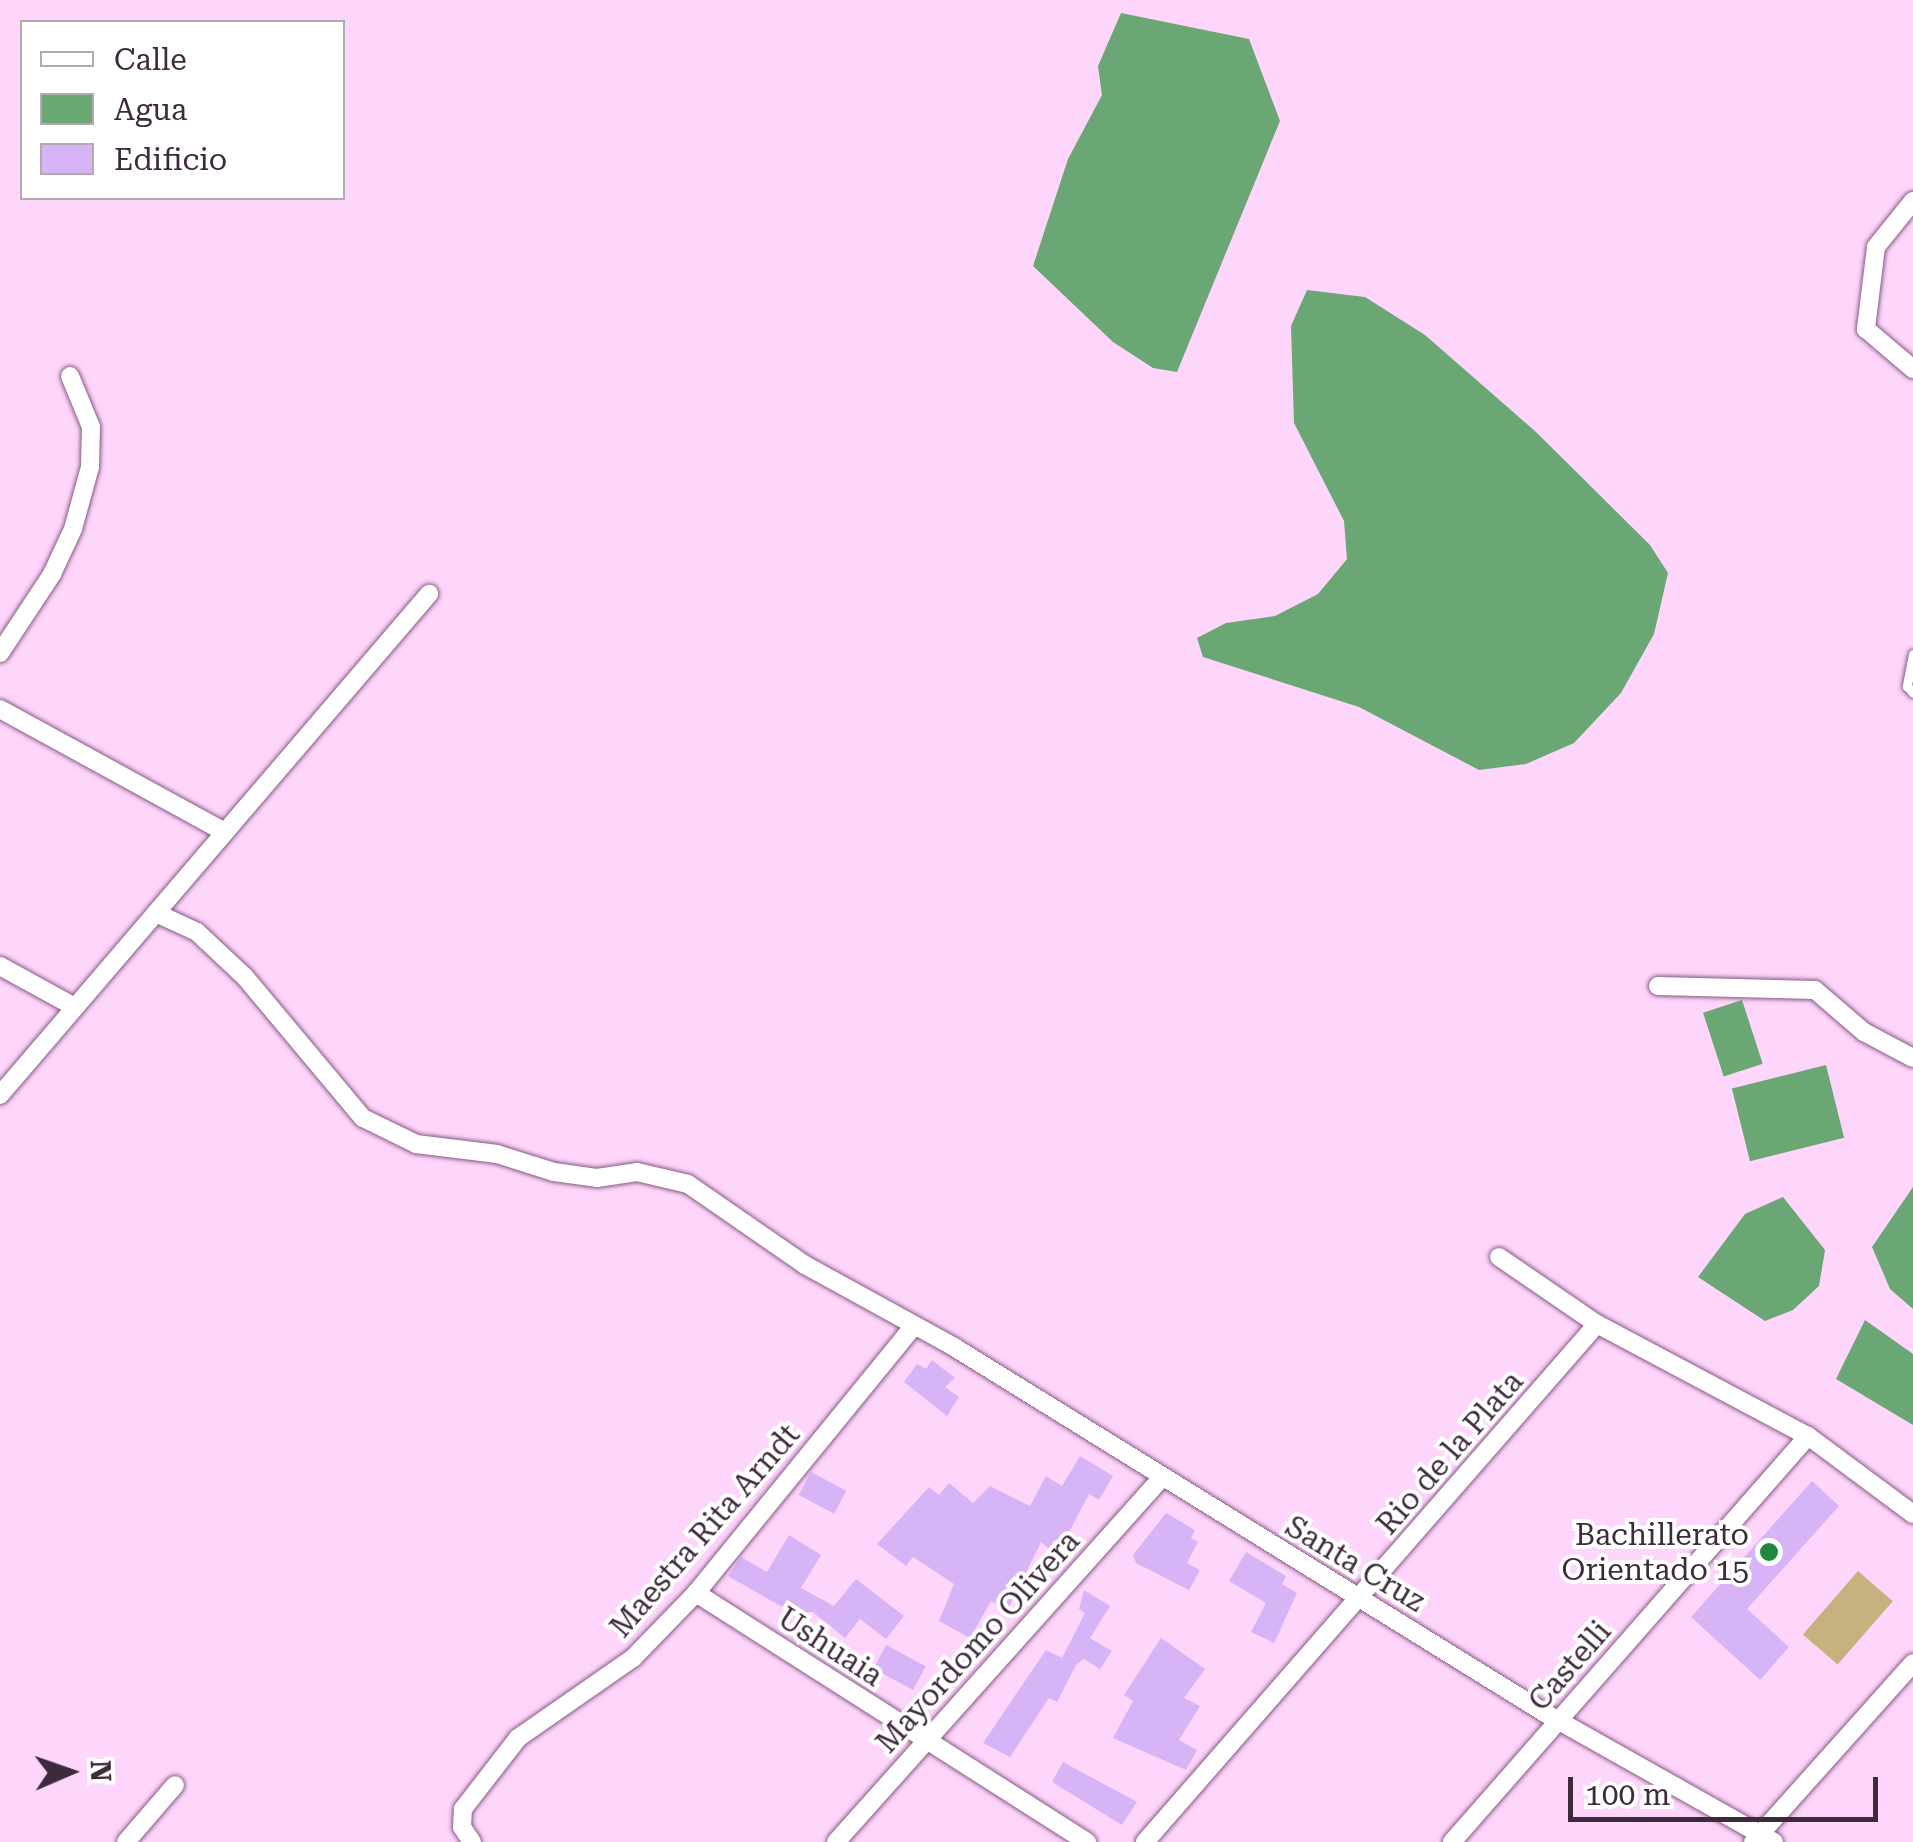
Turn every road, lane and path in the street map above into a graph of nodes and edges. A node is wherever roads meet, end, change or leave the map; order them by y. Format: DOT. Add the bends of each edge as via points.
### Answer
graph roads {
  1 [pos="1913,201"];
  2 [pos="1913,368"];
  3 [pos="70,376"];
  4 [pos="429,594"];
  5 [pos="0,653"];
  6 [pos="1913,654"];
  7 [pos="1913,693"];
  8 [pos="0,709"];
  9 [pos="224,832"];
  10 [pos="156,913"];
  11 [pos="0,966"];
  12 [pos="1658,986"];
  13 [pos="75,1007"];
  14 [pos="1913,1058"];
  15 [pos="0,1095"];
  16 [pos="1498,1257"];
  17 [pos="1597,1324"];
  18 [pos="912,1328"];
  19 [pos="1808,1436"];
  20 [pos="1162,1478"];
  21 [pos="1913,1514"];
  22 [pos="696,1593"];
  23 [pos="1360,1599"];
  24 [pos="1913,1663"];
  25 [pos="1560,1720"];
  26 [pos="926,1741"];
  27 [pos="175,1786"];
  28 [pos="1762,1839"];
  29 [pos="126,1842"];
  30 [pos="472,1842"];
  31 [pos="836,1842"];
  32 [pos="1087,1842"];
  33 [pos="1145,1842"];
  34 [pos="1452,1842"];
  1 -- 2 [label="street" via="1876,247 1866,329"];
  3 -- 5 [label="street" via="90,427 90,467 74,529"];
  4 -- 9 [label="street"];
  6 -- 7 [label="lane" via="1907,686"];
  8 -- 9 [label="street"];
  9 -- 10 [label="street"];
  10 -- 13 [label="street"];
  10 -- 18 [label="street, Santa Cruz" via="197,932 246,977 363,1118 416,1144 496,1154 554,1172 597,1178 637,1172 688,1184"];
  11 -- 13 [label="street"];
  12 -- 14 [label="street" via="1815,990 1864,1032"];
  13 -- 15 [label="street"];
  16 -- 17 [label="street"];
  17 -- 19 [label="street"];
  17 -- 23 [label="street, Rio de la Plata"];
  18 -- 20 [label="street, Santa Cruz" via="954,1347"];
  18 -- 22 [label="street, Maestra Rita Arndt"];
  19 -- 21 [label="street"];
  19 -- 25 [label="street, Castelli"];
  20 -- 23 [label="street, Santa Cruz"];
  20 -- 26 [label="street, Mayordomo Olivera"];
  22 -- 26 [label="street, Ushuaia"];
  22 -- 30 [label="street, Maestra Rita Arndt" via="634,1658 518,1738 463,1809 462,1827"];
  23 -- 25 [label="street, Santa Cruz"];
  23 -- 33 [label="street, Rio de la Plata"];
  24 -- 28 [label="street"];
  25 -- 28 [label="street, Santa Cruz"];
  25 -- 34 [label="street, Castelli"];
  26 -- 31 [label="street, Mayordomo Olivera"];
  26 -- 32 [label="street, Ushuaia"];
  27 -- 29 [label="street"];
}
